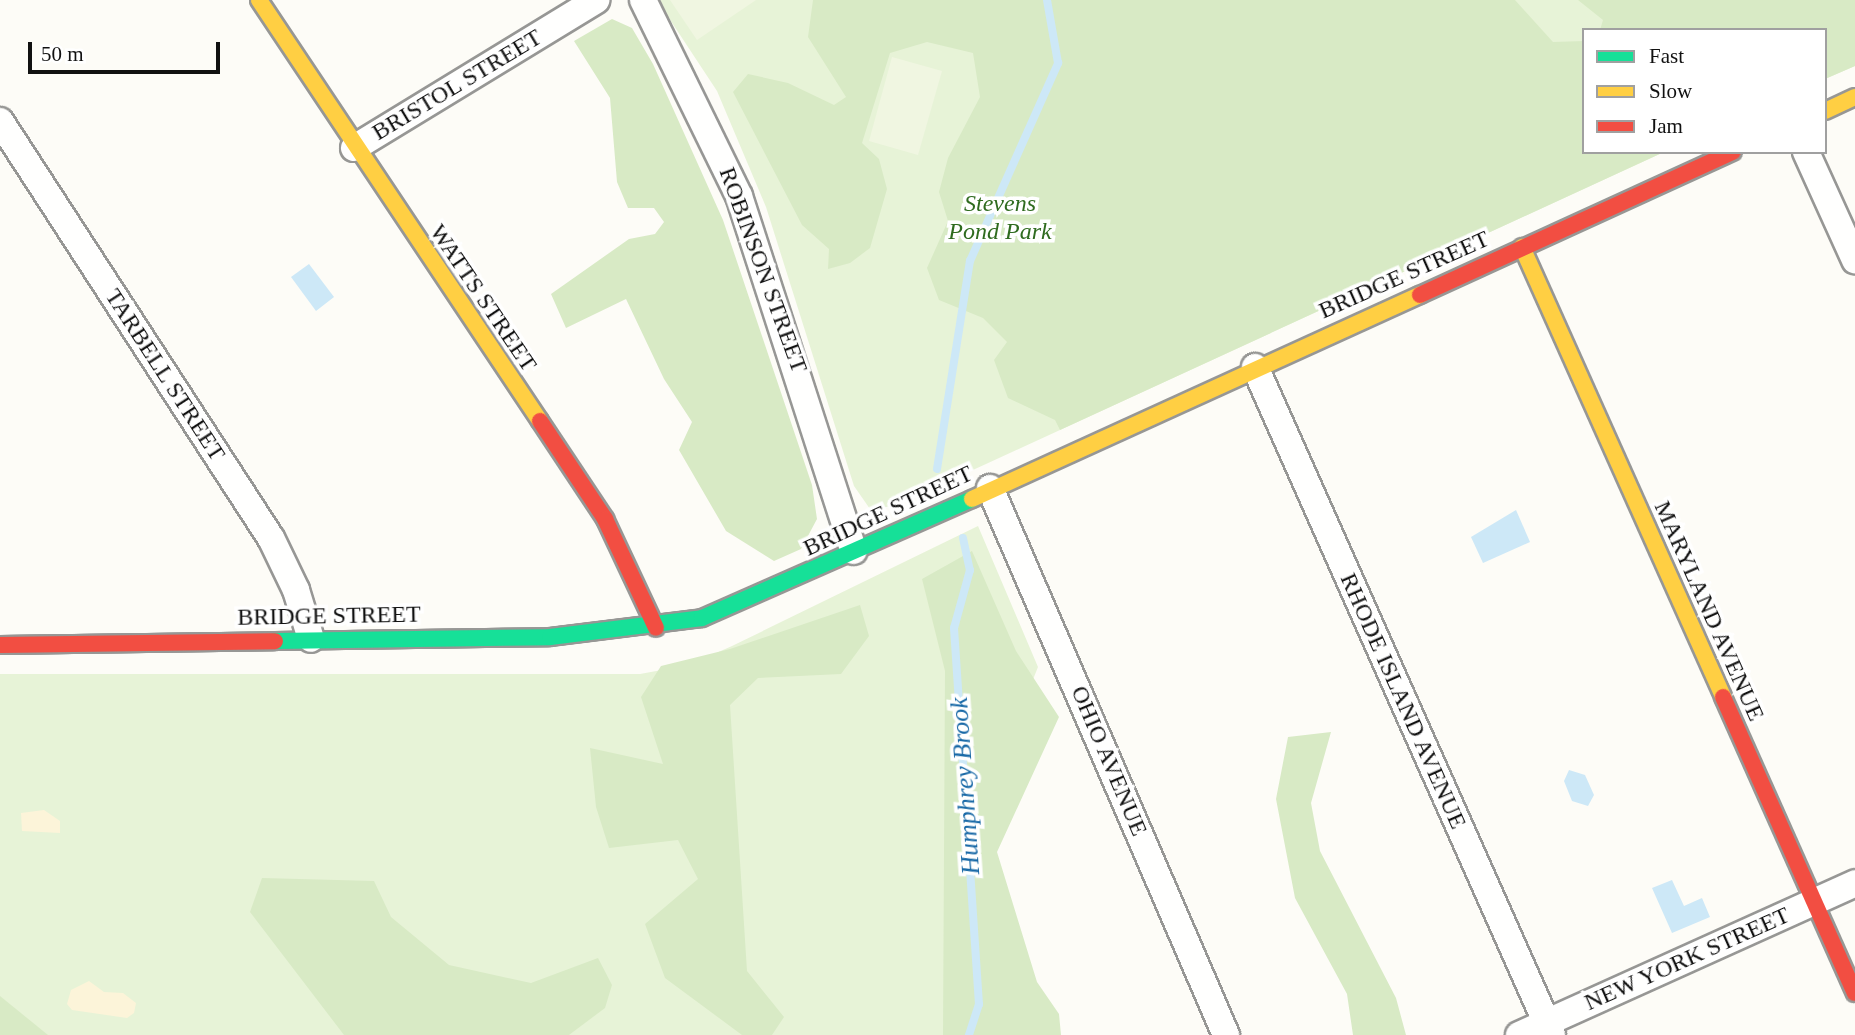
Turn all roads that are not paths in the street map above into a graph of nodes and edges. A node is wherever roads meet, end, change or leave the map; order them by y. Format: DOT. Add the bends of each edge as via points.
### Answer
graph roads {
  1 [pos="258,0"];
  2 [pos="596,0"];
  3 [pos="643,0"];
  4 [pos="1855,97"];
  5 [pos="1827,110"];
  6 [pos="0,121"];
  7 [pos="354,148"];
  8 [pos="1730,154"];
  9 [pos="1807,154"];
  10 [pos="1522,247"];
  11 [pos="1855,260"];
  12 [pos="1255,367"];
  13 [pos="990,488"];
  14 [pos="854,551"];
  15 [pos="656,628"];
  16 [pos="311,639"];
  17 [pos="0,645"];
  18 [pos="1855,883"];
  19 [pos="1814,901"];
  20 [pos="1855,993"];
  21 [pos="1550,1029"];
  22 [pos="1226,1035"];
  23 [pos="1519,1035"];
  1 -- 7 [label="street, WATTS STREET"];
  2 -- 7 [label="street, BRISTOL STREET"];
  3 -- 14 [label="street, ROBINSON STREET" via="739,197"];
  4 -- 5 [label="street"];
  6 -- 16 [label="street, TARBELL STREET" via="271,538 296,590"];
  7 -- 15 [label="street, WATTS STREET" via="605,519"];
  8 -- 10 [label="street, BRIDGE STREET"];
  9 -- 11 [label="street"];
  10 -- 12 [label="street, BRIDGE STREET"];
  10 -- 19 [label="street, MARYLAND AVENUE"];
  12 -- 13 [label="street, BRIDGE STREET"];
  12 -- 21 [label="street, RHODE ISLAND AVENUE"];
  13 -- 14 [label="street, BRIDGE STREET"];
  13 -- 22 [label="street, OHIO AVENUE"];
  14 -- 15 [label="street, BRIDGE STREET" via="738,606"];
  15 -- 16 [label="street, BRIDGE STREET" via="550,637"];
  16 -- 17 [label="street, BRIDGE STREET"];
  18 -- 19 [label="street, NEW YORK STREET"];
  19 -- 20 [label="street, MARYLAND AVENUE"];
  19 -- 21 [label="street, NEW YORK STREET"];
  21 -- 23 [label="street, NEW YORK STREET"];
}
